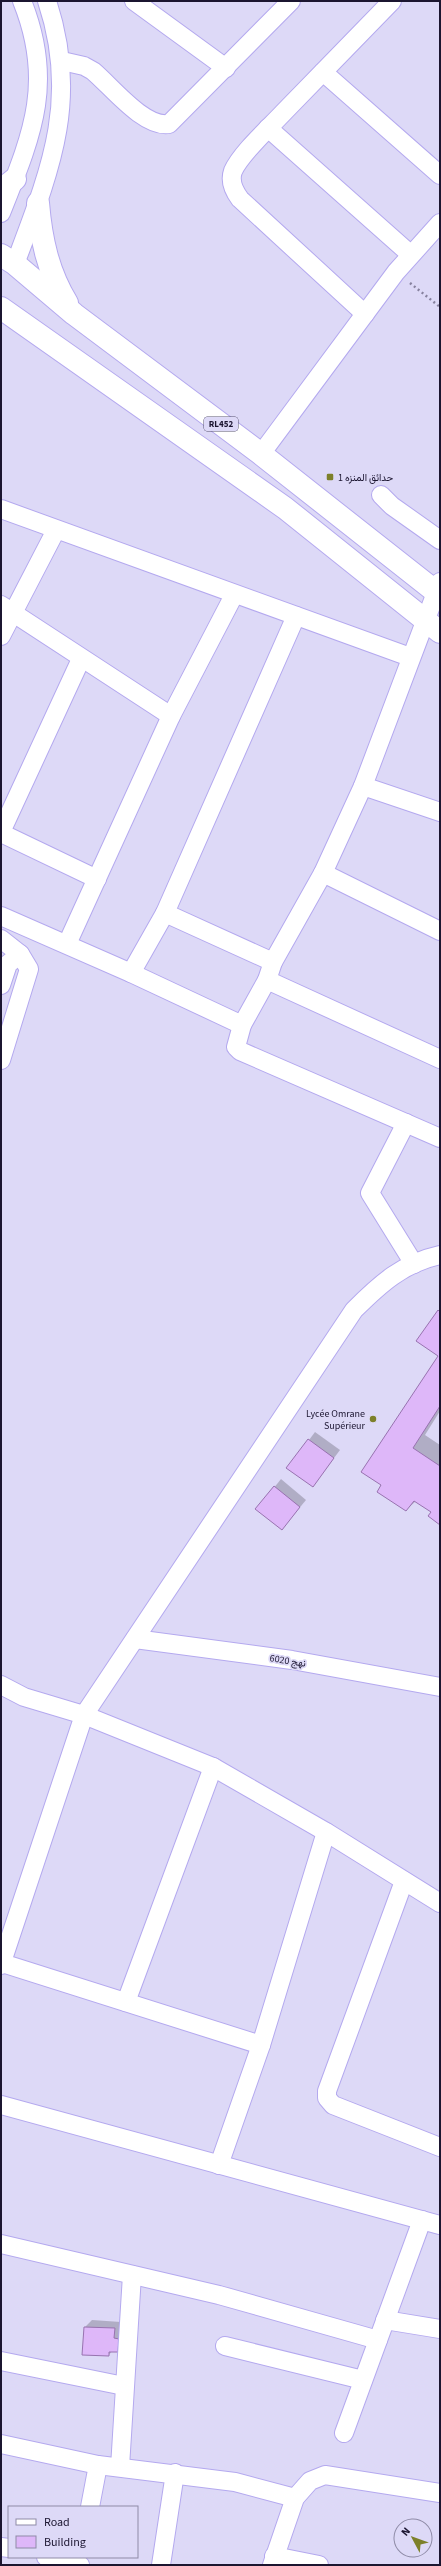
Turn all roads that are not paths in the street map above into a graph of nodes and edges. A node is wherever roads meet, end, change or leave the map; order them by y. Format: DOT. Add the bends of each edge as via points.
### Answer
graph roads {
  1 [pos="22,1"];
  2 [pos="47,1"];
  3 [pos="134,1"];
  4 [pos="291,1"];
  5 [pos="392,1"];
  6 [pos="62,61"];
  7 [pos="226,68"];
  8 [pos="323,72"];
  9 [pos="268,128"];
  10 [pos="440,175"];
  11 [pos="8,185"];
  12 [pos="38,203"];
  13 [pos="1,213"];
  14 [pos="440,223"];
  15 [pos="410,254"];
  16 [pos="6,262"];
  17 [pos="1,308"];
  18 [pos="74,314"];
  19 [pos="365,314"];
  20 [pos="261,454"];
  21 [pos="381,495"];
  22 [pos="1,509"];
  23 [pos="56,530"];
  24 [pos="440,540"];
  25 [pos="439,590"];
  26 [pos="234,595"];
  27 [pos="7,609"];
  28 [pos="296,616"];
  29 [pos="433,626"];
  30 [pos="1,636"];
  31 [pos="410,657"];
  32 [pos="81,659"];
  33 [pos="171,716"];
  34 [pos="363,786"];
  35 [pos="440,812"];
  36 [pos="3,838"];
  37 [pos="323,873"];
  38 [pos="97,879"];
  39 [pos="165,913"];
  40 [pos="1,916"];
  41 [pos="440,932"];
  42 [pos="1,939"];
  43 [pos="67,944"];
  44 [pos="20,954"];
  45 [pos="273,962"];
  46 [pos="131,973"];
  47 [pos="267,980"];
  48 [pos="1,984"];
  49 [pos="242,1025"];
  50 [pos="440,1059"];
  51 [pos="1,1060"];
  52 [pos="406,1123"];
  53 [pos="440,1138"];
  54 [pos="440,1255"];
  55 [pos="414,1264"];
  56 [pos="135,1639"];
  57 [pos="1,1685"];
  58 [pos="440,1687"];
  59 [pos="84,1715"];
  60 [pos="213,1767"];
  61 [pos="326,1832"];
  62 [pos="404,1881"];
  63 [pos="440,1903"];
  64 [pos="1,1964"];
  65 [pos="126,2002"];
  66 [pos="261,2045"];
  67 [pos="1,2105"];
  68 [pos="440,2147"];
  69 [pos="219,2165"];
  70 [pos="422,2220"];
  71 [pos="440,2224"];
  72 [pos="1,2244"];
  73 [pos="132,2275"];
  74 [pos="385,2320"];
  75 [pos="440,2329"];
  76 [pos="378,2340"];
  77 [pos="224,2346"];
  78 [pos="1,2361"];
  79 [pos="363,2380"];
  80 [pos="124,2386"];
  81 [pos="344,2433"];
  82 [pos="1,2444"];
  83 [pos="98,2465"];
  84 [pos="120,2467"];
  85 [pos="175,2473"];
  86 [pos="440,2493"];
  87 [pos="295,2498"];
  88 [pos="90,2506"];
  89 [pos="50,2558"];
  90 [pos="273,2560"];
  91 [pos="80,2565"];
  92 [pos="161,2565"];
  93 [pos="319,2565"];
  1 -- 11 [label="street" via="33,29 40,77 33,126"];
  2 -- 6 [label="street"];
  3 -- 7 [label="street"];
  4 -- 7 [label="street"];
  5 -- 8 [label="street"];
  6 -- 7 [label="street" via="93,71 147,120 161,125 169,124"];
  6 -- 12 [label="street" via="63,91 60,120"];
  8 -- 9 [label="street"];
  8 -- 10 [label="street"];
  9 -- 15 [label="street"];
  9 -- 19 [label="street" via="233,172 234,192"];
  11 -- 13 [label="street"];
  12 -- 16 [label="street"];
  12 -- 18 [label="highway" via="48,262"];
  14 -- 15 [label="street"];
  15 -- 19 [label="street"];
  16 -- 18 [label="highway, RL452"];
  17 -- 29 [label="highway" via="285,508"];
  18 -- 20 [label="highway, RL452"];
  19 -- 20 [label="street"];
  20 -- 25 [label="highway, RL452"];
  21 -- 24 [label="street" via="392,506"];
  22 -- 23 [label="street"];
  23 -- 26 [label="street"];
  23 -- 27 [label="street"];
  25 -- 29 [label="street"];
  26 -- 28 [label="street"];
  26 -- 33 [label="street"];
  27 -- 30 [label="street"];
  27 -- 32 [label="street"];
  28 -- 31 [label="street"];
  28 -- 39 [label="street"];
  29 -- 31 [label="street"];
  31 -- 34 [label="street"];
  32 -- 33 [label="street"];
  32 -- 36 [label="street"];
  33 -- 38 [label="street"];
  34 -- 35 [label="street"];
  34 -- 37 [label="street"];
  36 -- 38 [label="street"];
  37 -- 41 [label="street"];
  37 -- 45 [label="street"];
  38 -- 43 [label="street"];
  39 -- 45 [label="street"];
  39 -- 46 [label="street"];
  40 -- 43 [label="street"];
  42 -- 44 [label="street"];
  43 -- 46 [label="street"];
  44 -- 48 [label="street" via="8,964"];
  44 -- 51 [label="street" via="29,969"];
  45 -- 47 [label="street"];
  46 -- 49 [label="street"];
  47 -- 49 [label="street"];
  47 -- 50 [label="street"];
  49 -- 52 [label="street" via="237,1050"];
  52 -- 53 [label="street"];
  52 -- 55 [label="street" via="370,1188 370,1193"];
  54 -- 55 [label="street"];
  55 -- 56 [label="street" via="384,1280 354,1310"];
  56 -- 58 [label="street, نهج 6020" via="292,1660"];
  56 -- 59 [label="street"];
  57 -- 59 [label="street" via="24,1697"];
  59 -- 60 [label="street"];
  59 -- 64 [label="street"];
  60 -- 61 [label="street"];
  60 -- 65 [label="street"];
  61 -- 62 [label="street"];
  61 -- 66 [label="street"];
  62 -- 63 [label="street"];
  62 -- 68 [label="street" via="327,2091 327,2098 333,2105"];
  64 -- 65 [label="street"];
  65 -- 66 [label="street"];
  66 -- 69 [label="street"];
  67 -- 69 [label="street"];
  69 -- 70 [label="street"];
  70 -- 71 [label="street"];
  70 -- 74 [label="street"];
  72 -- 73 [label="street"];
  73 -- 76 [label="street" via="219,2295"];
  73 -- 80 [label="street"];
  74 -- 75 [label="street"];
  74 -- 76 [label="street"];
  76 -- 79 [label="street"];
  77 -- 79 [label="street"];
  78 -- 80 [label="street"];
  79 -- 81 [label="street"];
  80 -- 84 [label="street"];
  82 -- 83 [label="street"];
  83 -- 84 [label="street"];
  83 -- 88 [label="street"];
  84 -- 85 [label="street"];
  85 -- 87 [label="street" via="235,2482"];
  85 -- 92 [label="street"];
  86 -- 87 [label="street" via="325,2475 310,2481"];
  87 -- 90 [label="street"];
  89 -- 91 [label="street"];
  90 -- 93 [label="street"];
}
